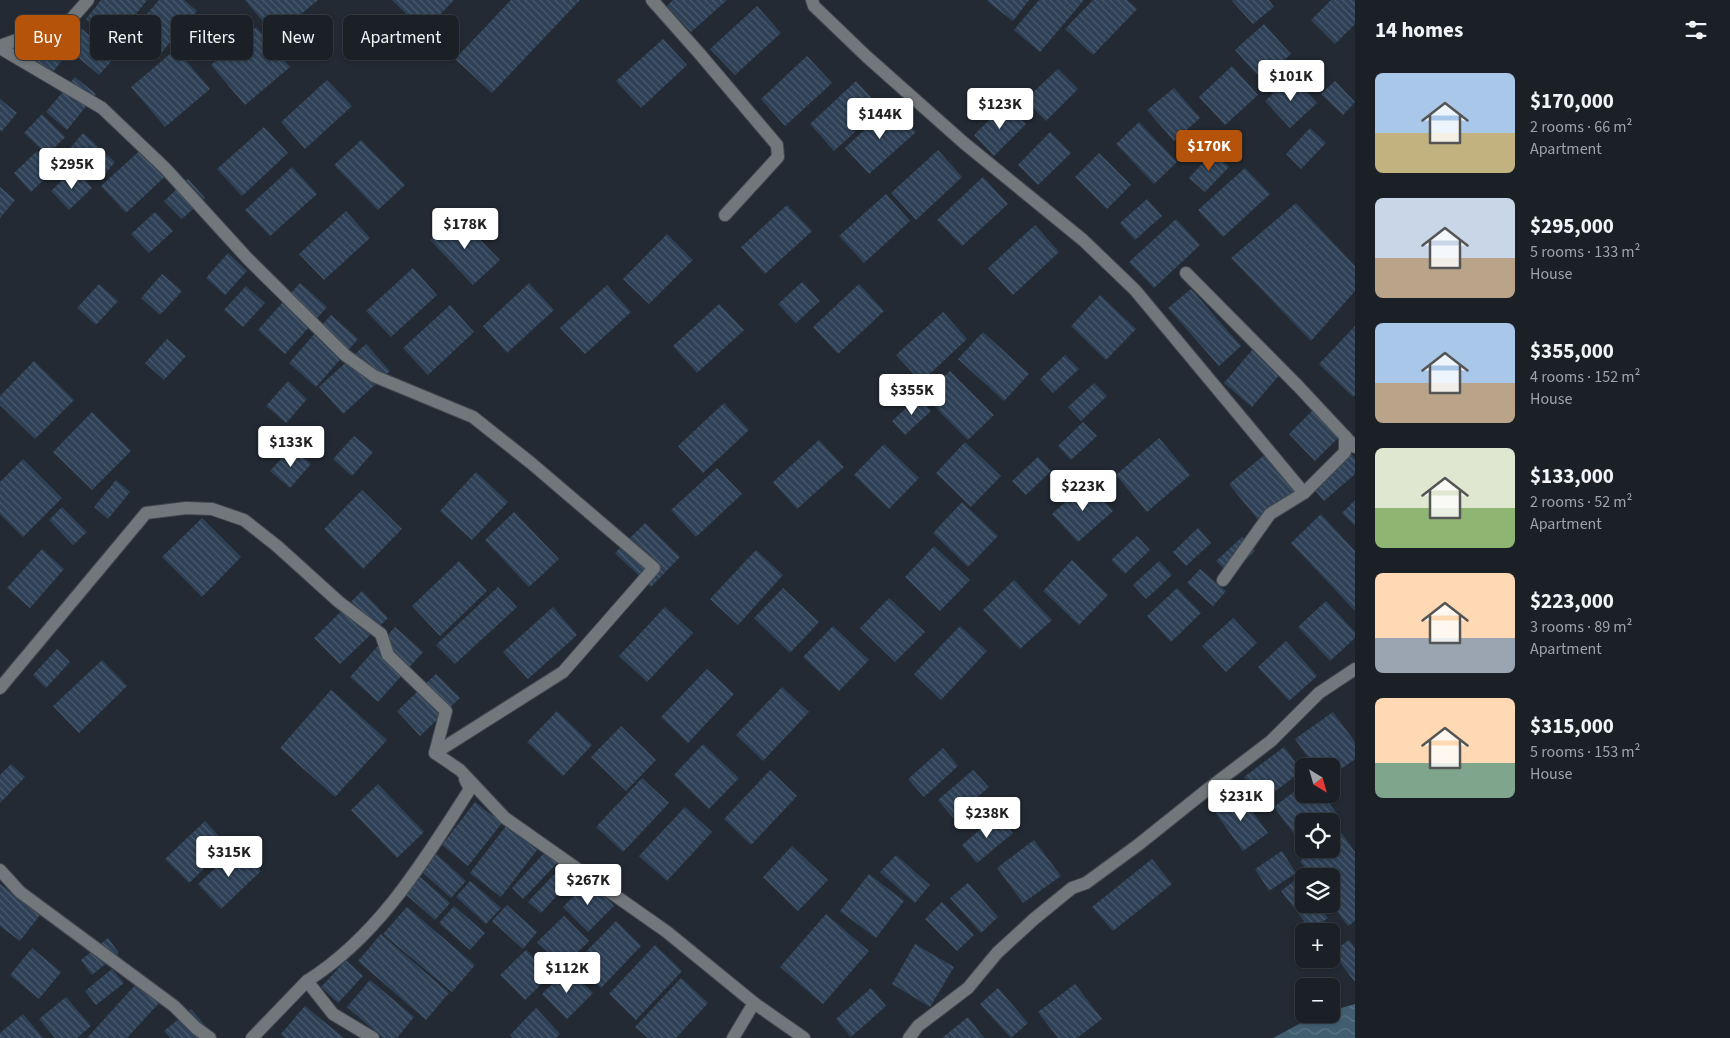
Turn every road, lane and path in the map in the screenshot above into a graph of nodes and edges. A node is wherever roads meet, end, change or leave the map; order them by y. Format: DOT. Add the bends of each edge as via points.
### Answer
graph roads {
  1 [pos="88,0"];
  2 [pos="652,0"];
  3 [pos="812,0"];
  4 [pos="0,47"];
  5 [pos="724,214"];
  6 [pos="1186,273"];
  7 [pos="1345,436"];
  8 [pos="1355,447"];
  9 [pos="1304,493"];
  10 [pos="1223,580"];
  11 [pos="1355,668"];
  12 [pos="0,688"];
  13 [pos="435,753"];
  14 [pos="460,770"];
  15 [pos="0,870"];
  16 [pos="307,981"];
  17 [pos="754,1003"];
  18 [pos="210,1038"];
  19 [pos="252,1038"];
  20 [pos="373,1038"];
  21 [pos="733,1038"];
  22 [pos="804,1038"];
  23 [pos="909,1038"];
  1 -- 4 [label="street" via="66,25"];
  2 -- 5 [label="street" via="777,145 778,157"];
  3 -- 9 [label="street" via="814,6 866,56 964,143 1083,240 1135,290"];
  4 -- 13 [label="street" via="102,108 165,168 248,258 345,354 374,376 473,417 654,568 563,672"];
  6 -- 7 [label="street"];
  7 -- 8 [label="street"];
  7 -- 9 [label="street" via="1345,452"];
  9 -- 10 [label="street" via="1270,514"];
  11 -- 23 [label="street" via="1319,693 1271,741 1138,845 1086,883 1072,888 1034,919 996,952 968,988 918,1026"];
  12 -- 13 [label="street" via="146,513 186,508 212,509 244,520 381,634 388,656 446,711"];
  13 -- 14 [label="street"];
  14 -- 16 [label="street" via="470,789 422,862 379,920 327,968"];
  14 -- 17 [label="street" via="504,818 667,932"];
  15 -- 18 [label="street" via="20,892 174,1006"];
  16 -- 19 [label="street"];
  16 -- 20 [label="street" via="333,1014"];
  17 -- 21 [label="street"];
  17 -- 22 [label="street"];
}
